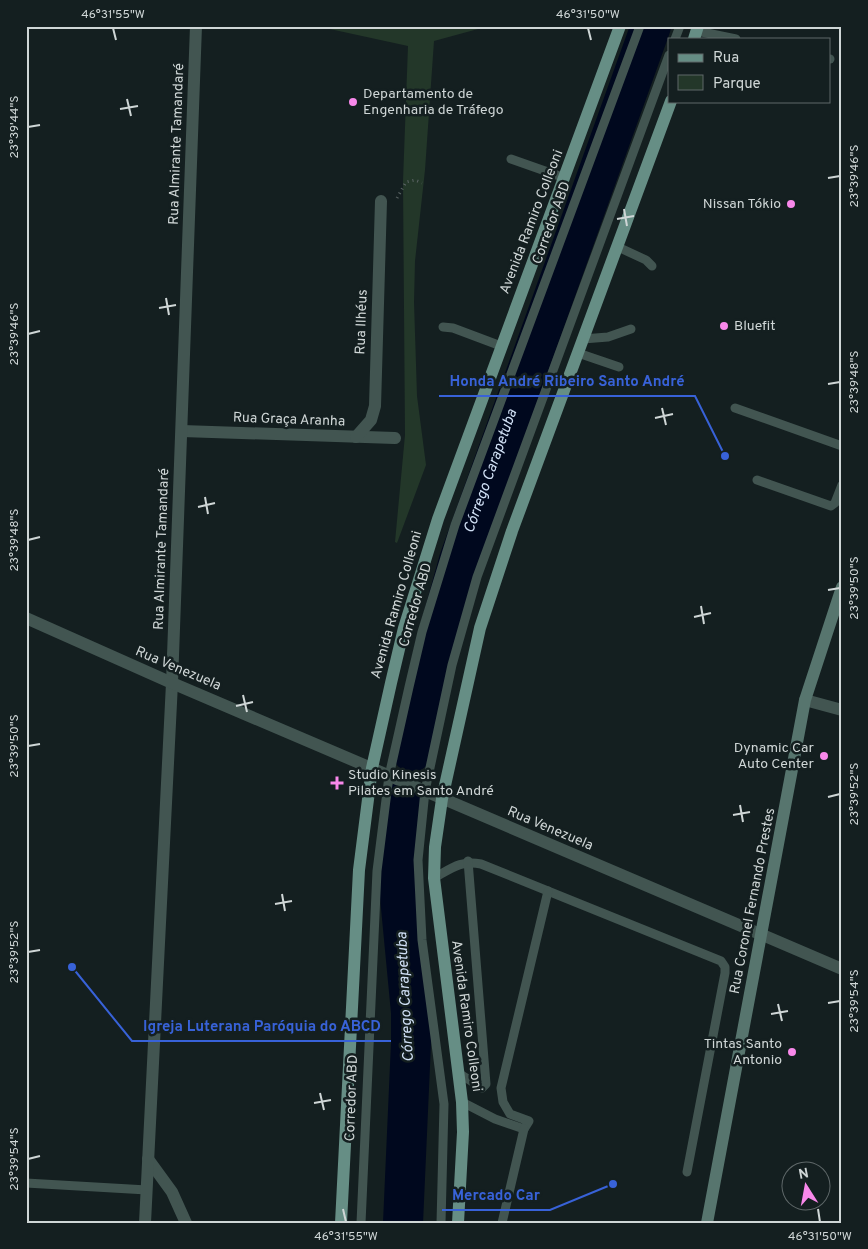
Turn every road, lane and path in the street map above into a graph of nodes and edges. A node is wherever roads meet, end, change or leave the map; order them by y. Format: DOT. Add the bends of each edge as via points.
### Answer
graph roads {
  1 [pos="196,26"];
  2 [pos="620,26"];
  3 [pos="640,26"];
  4 [pos="680,26"];
  5 [pos="696,32"];
  6 [pos="675,38"];
  7 [pos="730,38"];
  8 [pos="668,58"];
  9 [pos="671,102"];
  10 [pos="511,159"];
  11 [pos="565,178"];
  12 [pos="422,183"];
  13 [pos="381,207"];
  14 [pos="618,247"];
  15 [pos="652,266"];
  16 [pos="443,327"];
  17 [pos="631,329"];
  18 [pos="583,338"];
  19 [pos="501,346"];
  20 [pos="578,353"];
  21 [pos="619,367"];
  22 [pos="735,408"];
  23 [pos="182,432"];
  24 [pos="356,437"];
  25 [pos="395,438"];
  26 [pos="842,446"];
  27 [pos="758,480"];
  28 [pos="842,486"];
  29 [pos="842,587"];
  30 [pos="26,618"];
  31 [pos="172,683"];
  32 [pos="805,700"];
  33 [pos="842,710"];
  34 [pos="372,768"];
  35 [pos="389,776"];
  36 [pos="425,791"];
  37 [pos="442,798"];
  38 [pos="468,862"];
  39 [pos="434,878"];
  40 [pos="548,891"];
  41 [pos="762,937"];
  42 [pos="842,969"];
  43 [pos="460,1074"];
  44 [pos="462,1102"];
  45 [pos="524,1129"];
  46 [pos="148,1159"];
  47 [pos="687,1172"];
  48 [pos="26,1183"];
  49 [pos="147,1190"];
  50 [pos="145,1223"];
  51 [pos="186,1223"];
  52 [pos="341,1223"];
  53 [pos="361,1223"];
  54 [pos="441,1223"];
  55 [pos="458,1223"];
  56 [pos="502,1223"];
  57 [pos="707,1223"];
  1 -- 23 [label="street, Rua Almirante Tamandaré"];
  2 -- 11 [label="main road, Avenida Ramiro Colleoni"];
  3 -- 35 [label="lane, Corredor ABD" via="455,525 422,632"];
  4 -- 6 [label="lane"];
  5 -- 7 [label="lane"];
  8 -- 36 [label="lane" via="477,577 452,665"];
  9 -- 14 [label="main road, Avenida Ramiro Colleoni"];
  10 -- 11 [label="lane"];
  11 -- 19 [label="main road, Avenida Ramiro Colleoni"];
  12 -- 13 [label="path" via="406,182 388,213"];
  13 -- 24 [label="street, Rua Ilhéus" via="375,406 371,420"];
  14 -- 15 [label="lane"];
  14 -- 18 [label="main road, Avenida Ramiro Colleoni"];
  16 -- 19 [label="lane"];
  17 -- 18 [label="lane" via="608,337"];
  18 -- 20 [label="main road, Avenida Ramiro Colleoni"];
  19 -- 34 [label="main road, Avenida Ramiro Colleoni" via="420,573"];
  20 -- 21 [label="lane"];
  20 -- 37 [label="main road, Avenida Ramiro Colleoni" via="480,628"];
  22 -- 26 [label="lane"];
  23 -- 24 [label="street, Rua Graça Aranha"];
  23 -- 31 [label="street, Rua Almirante Tamandaré"];
  24 -- 25 [label="street, Rua Graça Aranha"];
  27 -- 28 [label="lane" via="831,506"];
  29 -- 32 [label="main road, Rua Coronel Fernando Prestes"];
  30 -- 31 [label="street, Rua Venezuela"];
  31 -- 34 [label="street, Rua Venezuela"];
  31 -- 46 [label="street, Rua Almirante Tamandaré"];
  32 -- 33 [label="street"];
  32 -- 41 [label="main road, Rua Coronel Fernando Prestes"];
  34 -- 35 [label="street, Rua Venezuela"];
  34 -- 52 [label="main road, Avenida Ramiro Colleoni" via="356,907"];
  35 -- 36 [label="street, Rua Venezuela"];
  35 -- 53 [label="lane, Corredor ABD" via="374,908"];
  36 -- 37 [label="street, Rua Venezuela"];
  36 -- 54 [label="lane" via="418,860 419,902 444,1104"];
  37 -- 39 [label="main road, Avenida Ramiro Colleoni"];
  37 -- 41 [label="street, Rua Venezuela"];
  38 -- 39 [label="lane" via="455,864"];
  38 -- 40 [label="lane" via="481,864"];
  38 -- 43 [label="lane" via="486,1084 478,1087"];
  39 -- 43 [label="main road, Avenida Ramiro Colleoni"];
  40 -- 45 [label="lane" via="501,1088 503,1102 510,1114 529,1120"];
  40 -- 47 [label="lane" via="721,962 725,967"];
  41 -- 42 [label="street, Rua Venezuela"];
  41 -- 57 [label="main road, Rua Coronel Fernando Prestes"];
  43 -- 44 [label="main road, Avenida Ramiro Colleoni"];
  44 -- 45 [label="lane"];
  44 -- 55 [label="main road, Avenida Ramiro Colleoni"];
  45 -- 56 [label="lane"];
  46 -- 49 [label="street, Rua Almirante Tamandaré"];
  46 -- 51 [label="street" via="172,1192"];
  48 -- 49 [label="lane"];
  49 -- 50 [label="street, Rua Almirante Tamandaré"];
}
